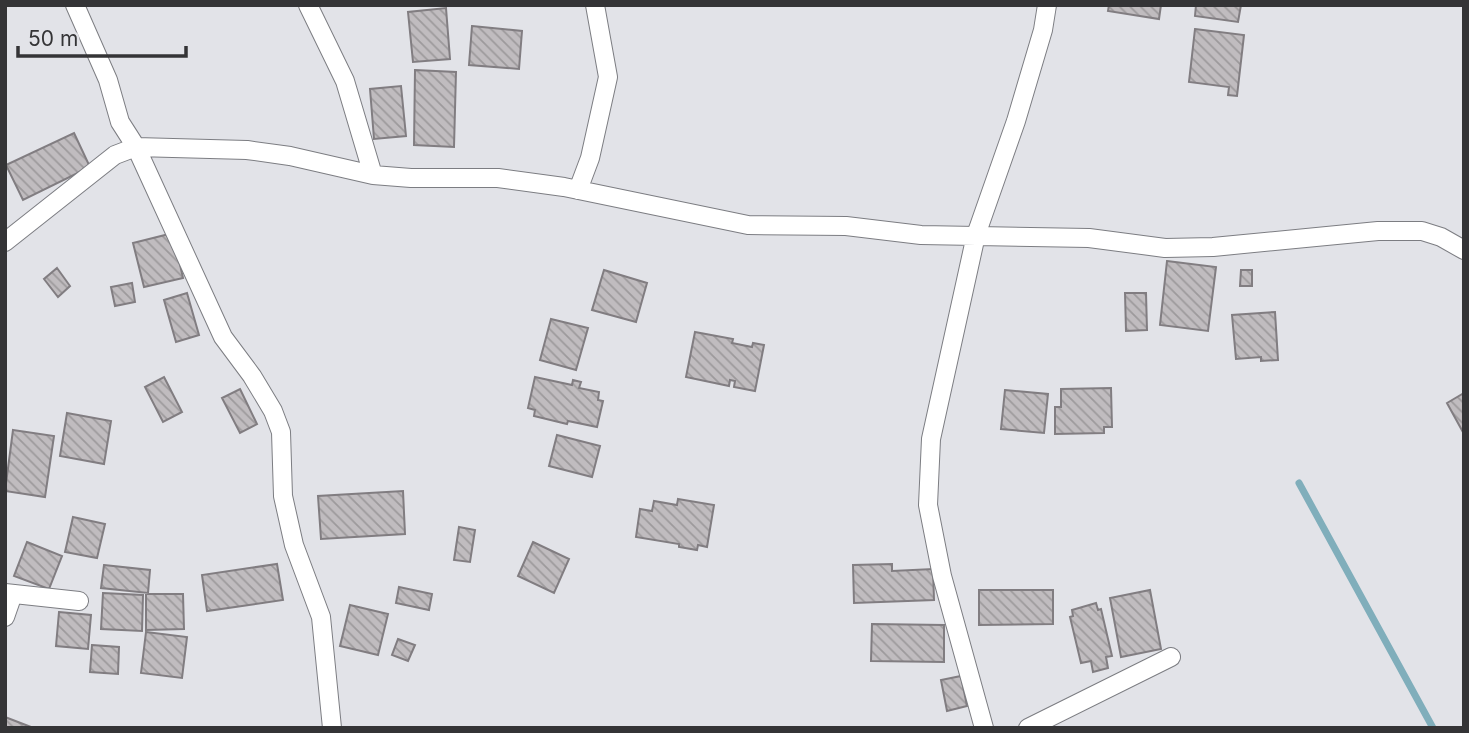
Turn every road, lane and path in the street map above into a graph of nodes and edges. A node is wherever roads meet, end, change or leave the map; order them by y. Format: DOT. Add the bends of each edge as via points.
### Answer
graph roads {
  1 [pos="75,5"];
  2 [pos="308,5"];
  3 [pos="596,5"];
  4 [pos="1047,5"];
  5 [pos="136,147"];
  6 [pos="373,175"];
  7 [pos="578,190"];
  8 [pos="976,235"];
  9 [pos="5,242"];
  10 [pos="1464,250"];
  11 [pos="9,593"];
  12 [pos="79,601"];
  13 [pos="5,617"];
  14 [pos="1171,657"];
  15 [pos="332,728"];
  16 [pos="984,728"];
  17 [pos="1028,728"];
  1 -- 5 [label="street" via="108,80 120,122"];
  2 -- 6 [label="street" via="345,81"];
  3 -- 7 [label="street" via="608,77"];
  4 -- 8 [label="street" via="1016,121"];
  5 -- 6 [label="street" via="247,149"];
  5 -- 9 [label="street" via="115,155"];
  5 -- 15 [label="street" via="223,337 252,376 281,432 283,496 294,545 321,617"];
  6 -- 7 [label="street" via="498,178"];
  7 -- 8 [label="street" via="748,225"];
  8 -- 10 [label="street" via="1090,238 1165,248 1422,231"];
  8 -- 16 [label="street" via="931,439 928,505 942,576"];
  11 -- 12 [label="street"];
  11 -- 13 [label="street"];
  14 -- 17 [label="street"];
}
